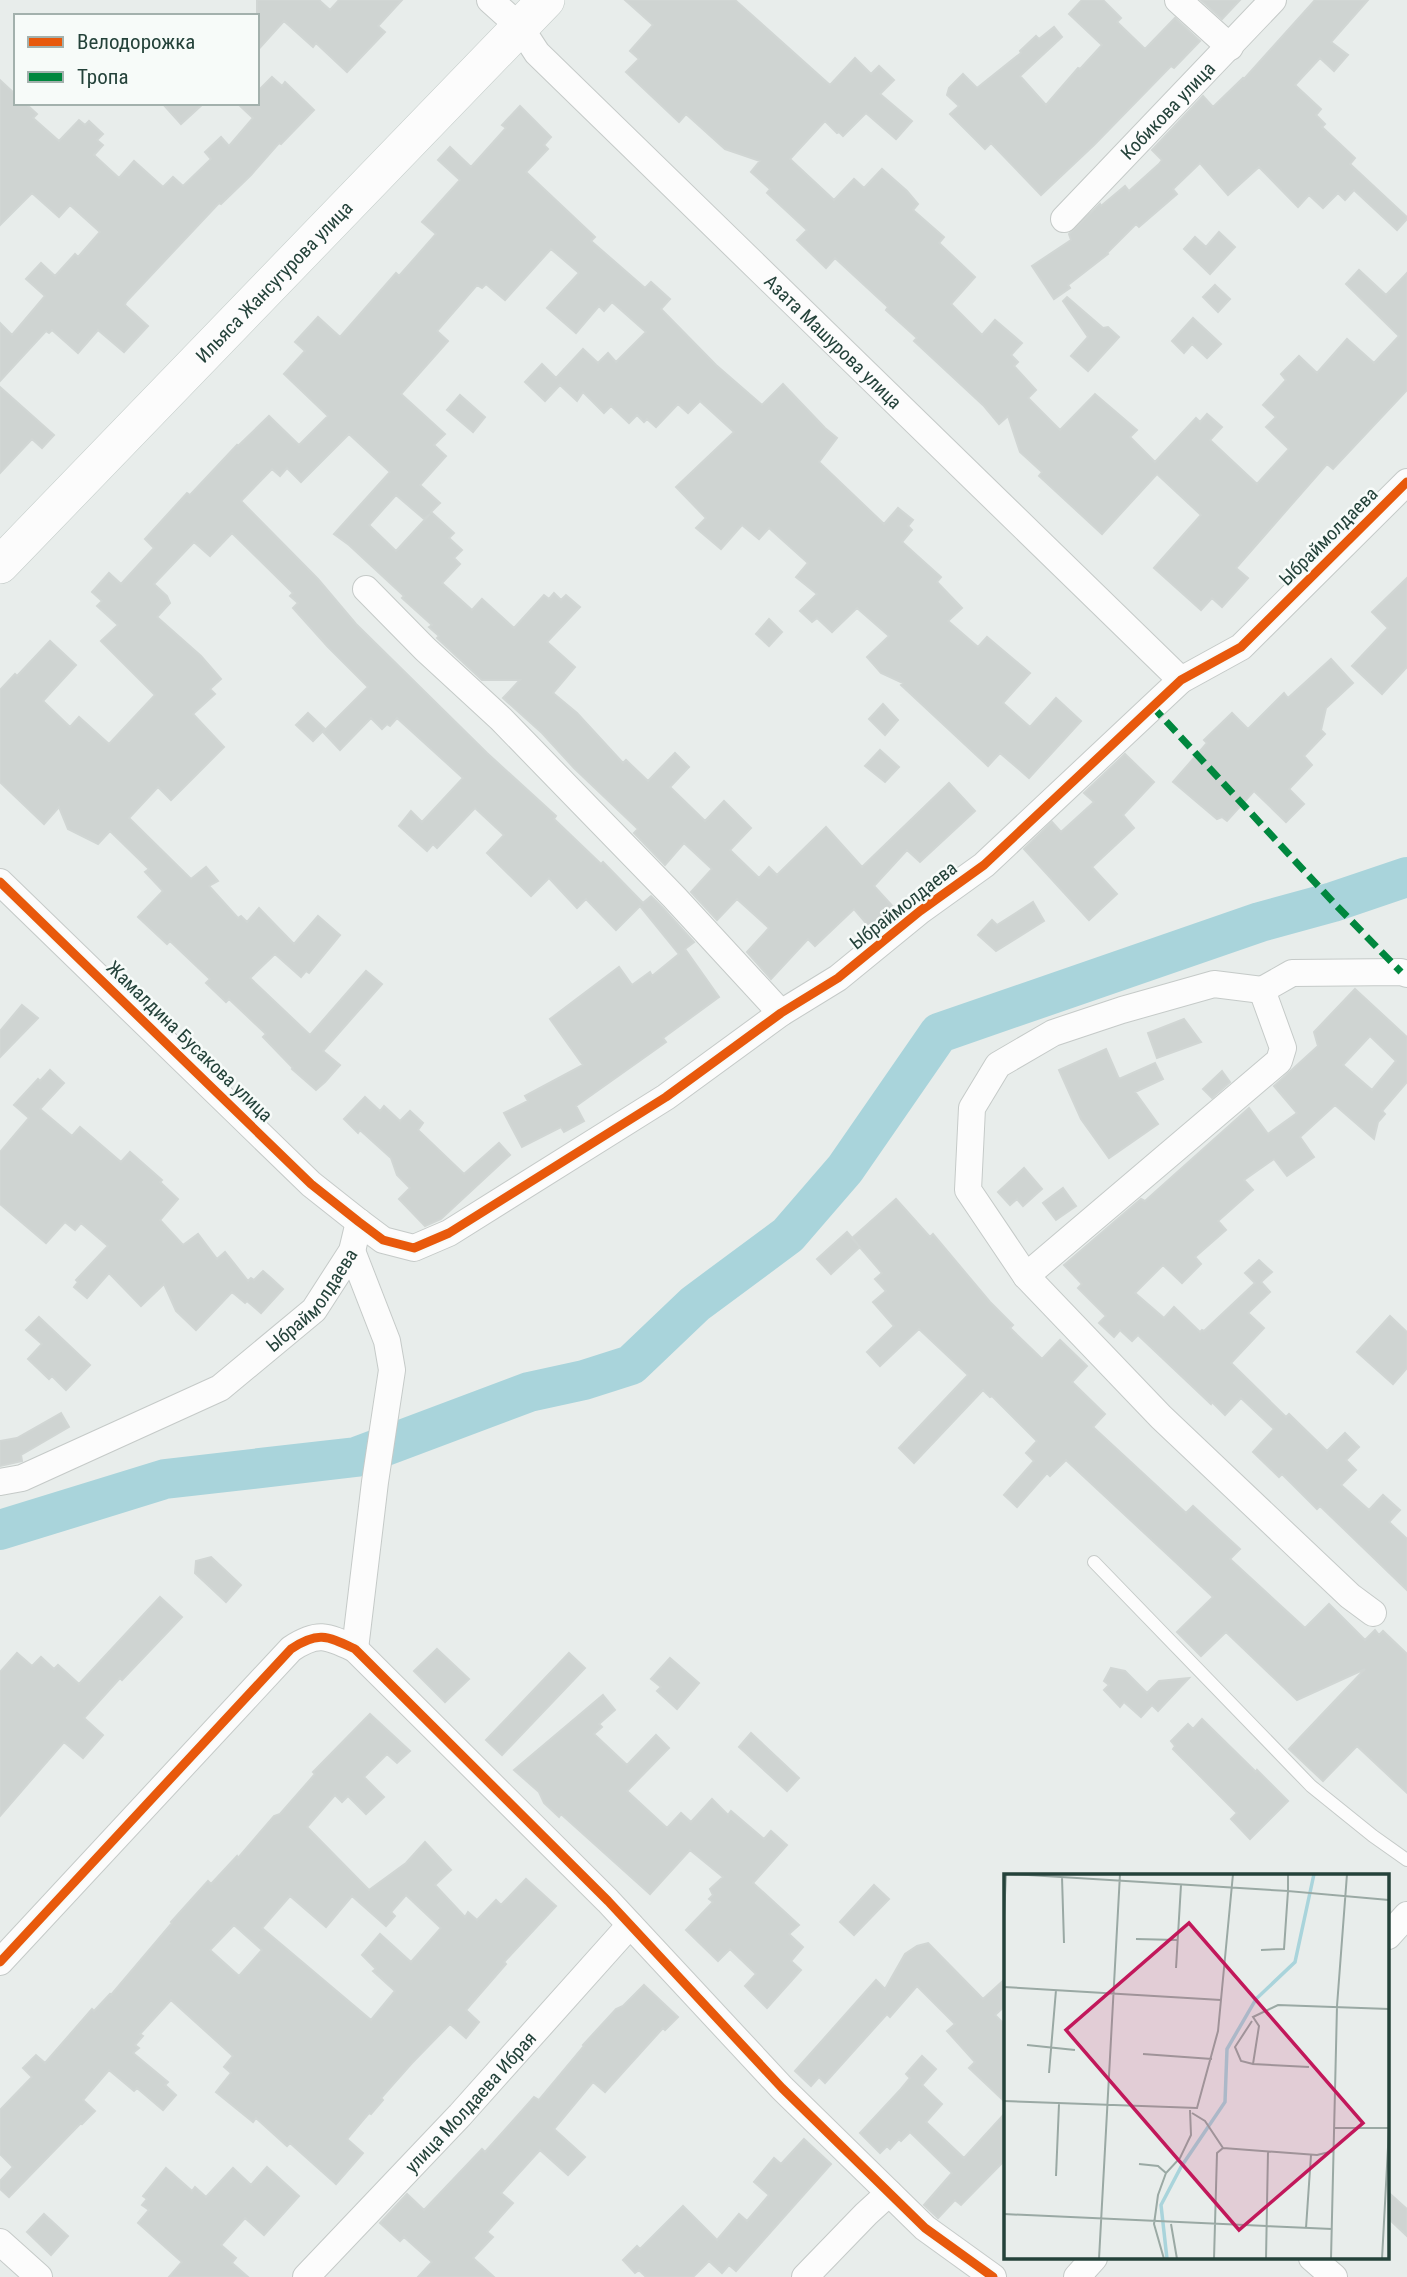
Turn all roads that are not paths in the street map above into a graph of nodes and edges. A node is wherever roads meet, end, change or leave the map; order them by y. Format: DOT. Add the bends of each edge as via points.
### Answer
graph roads {
  1 [pos="490,0"];
  2 [pos="546,0"];
  3 [pos="1178,0"];
  4 [pos="1273,0"];
  5 [pos="520,27"];
  6 [pos="1230,47"];
  7 [pos="1064,219"];
  8 [pos="1407,482"];
  9 [pos="0,565"];
  10 [pos="366,589"];
  11 [pos="1181,680"];
  12 [pos="0,881"];
  13 [pos="1407,974"];
  14 [pos="1262,990"];
  15 [pos="781,1013"];
  16 [pos="359,1222"];
  17 [pos="352,1251"];
  18 [pos="1026,1276"];
  19 [pos="0,1482"];
  20 [pos="1094,1562"];
  21 [pos="1373,1613"];
  22 [pos="355,1649"];
  23 [pos="1407,1860"];
  24 [pos="1407,1915"];
  25 [pos="630,1926"];
  26 [pos="1390,1934"];
  27 [pos="0,1962"];
  28 [pos="889,2193"];
  29 [pos="0,2242"];
  30 [pos="1092,2260"];
  31 [pos="1314,2260"];
  32 [pos="39,2277"];
  33 [pos="306,2277"];
  34 [pos="805,2277"];
  35 [pos="993,2277"];
  36 [pos="1077,2277"];
  37 [pos="1334,2277"];
  1 -- 5 [label="street, Азата Машурова улица"];
  2 -- 5 [label="street, Ильяса Жансугурова улица"];
  3 -- 6 [label="street"];
  4 -- 6 [label="street, Кобикова улица"];
  5 -- 9 [label="street, Ильяса Жансугурова улица"];
  5 -- 11 [label="street, Азата Машурова улица" via="547,63"];
  6 -- 7 [label="street, Кобикова улица"];
  8 -- 11 [label="street, Ыбраймолдаева" via="1241,647"];
  10 -- 15 [label="street" via="501,719"];
  11 -- 15 [label="street, Ыбраймолдаева" via="984,865 838,978"];
  12 -- 16 [label="street, Жамалдина Бусакова улица" via="311,1184"];
  13 -- 14 [label="street" via="1292,973"];
  14 -- 18 [label="street" via="1283,1048 1279,1061"];
  14 -- 18 [label="street" via="1214,984 1122,1010 1053,1033 998,1065 972,1108 968,1190"];
  15 -- 16 [label="street, Ыбраймолдаева" via="666,1097 432,1242 414,1248 401,1245 383,1240"];
  16 -- 17 [label="street, Ыбраймолдаева"];
  17 -- 19 [label="street, Ыбраймолдаева" via="314,1310 220,1388 22,1478"];
  17 -- 22 [label="street" via="387,1341 392,1370"];
  18 -- 21 [label="street" via="1161,1417"];
  20 -- 23 [label="lane" via="1311,1786"];
  22 -- 25 [label="street"];
  22 -- 27 [label="street" via="327,1636 308,1638 291,1649"];
  24 -- 26 [label="street"];
  25 -- 28 [label="street" via="782,2088"];
  25 -- 33 [label="street, улица Молдаева Ибрая"];
  28 -- 34 [label="street"];
  28 -- 35 [label="street" via="925,2228"];
  29 -- 32 [label="street"];
  30 -- 36 [label="street"];
  31 -- 37 [label="street"];
}
